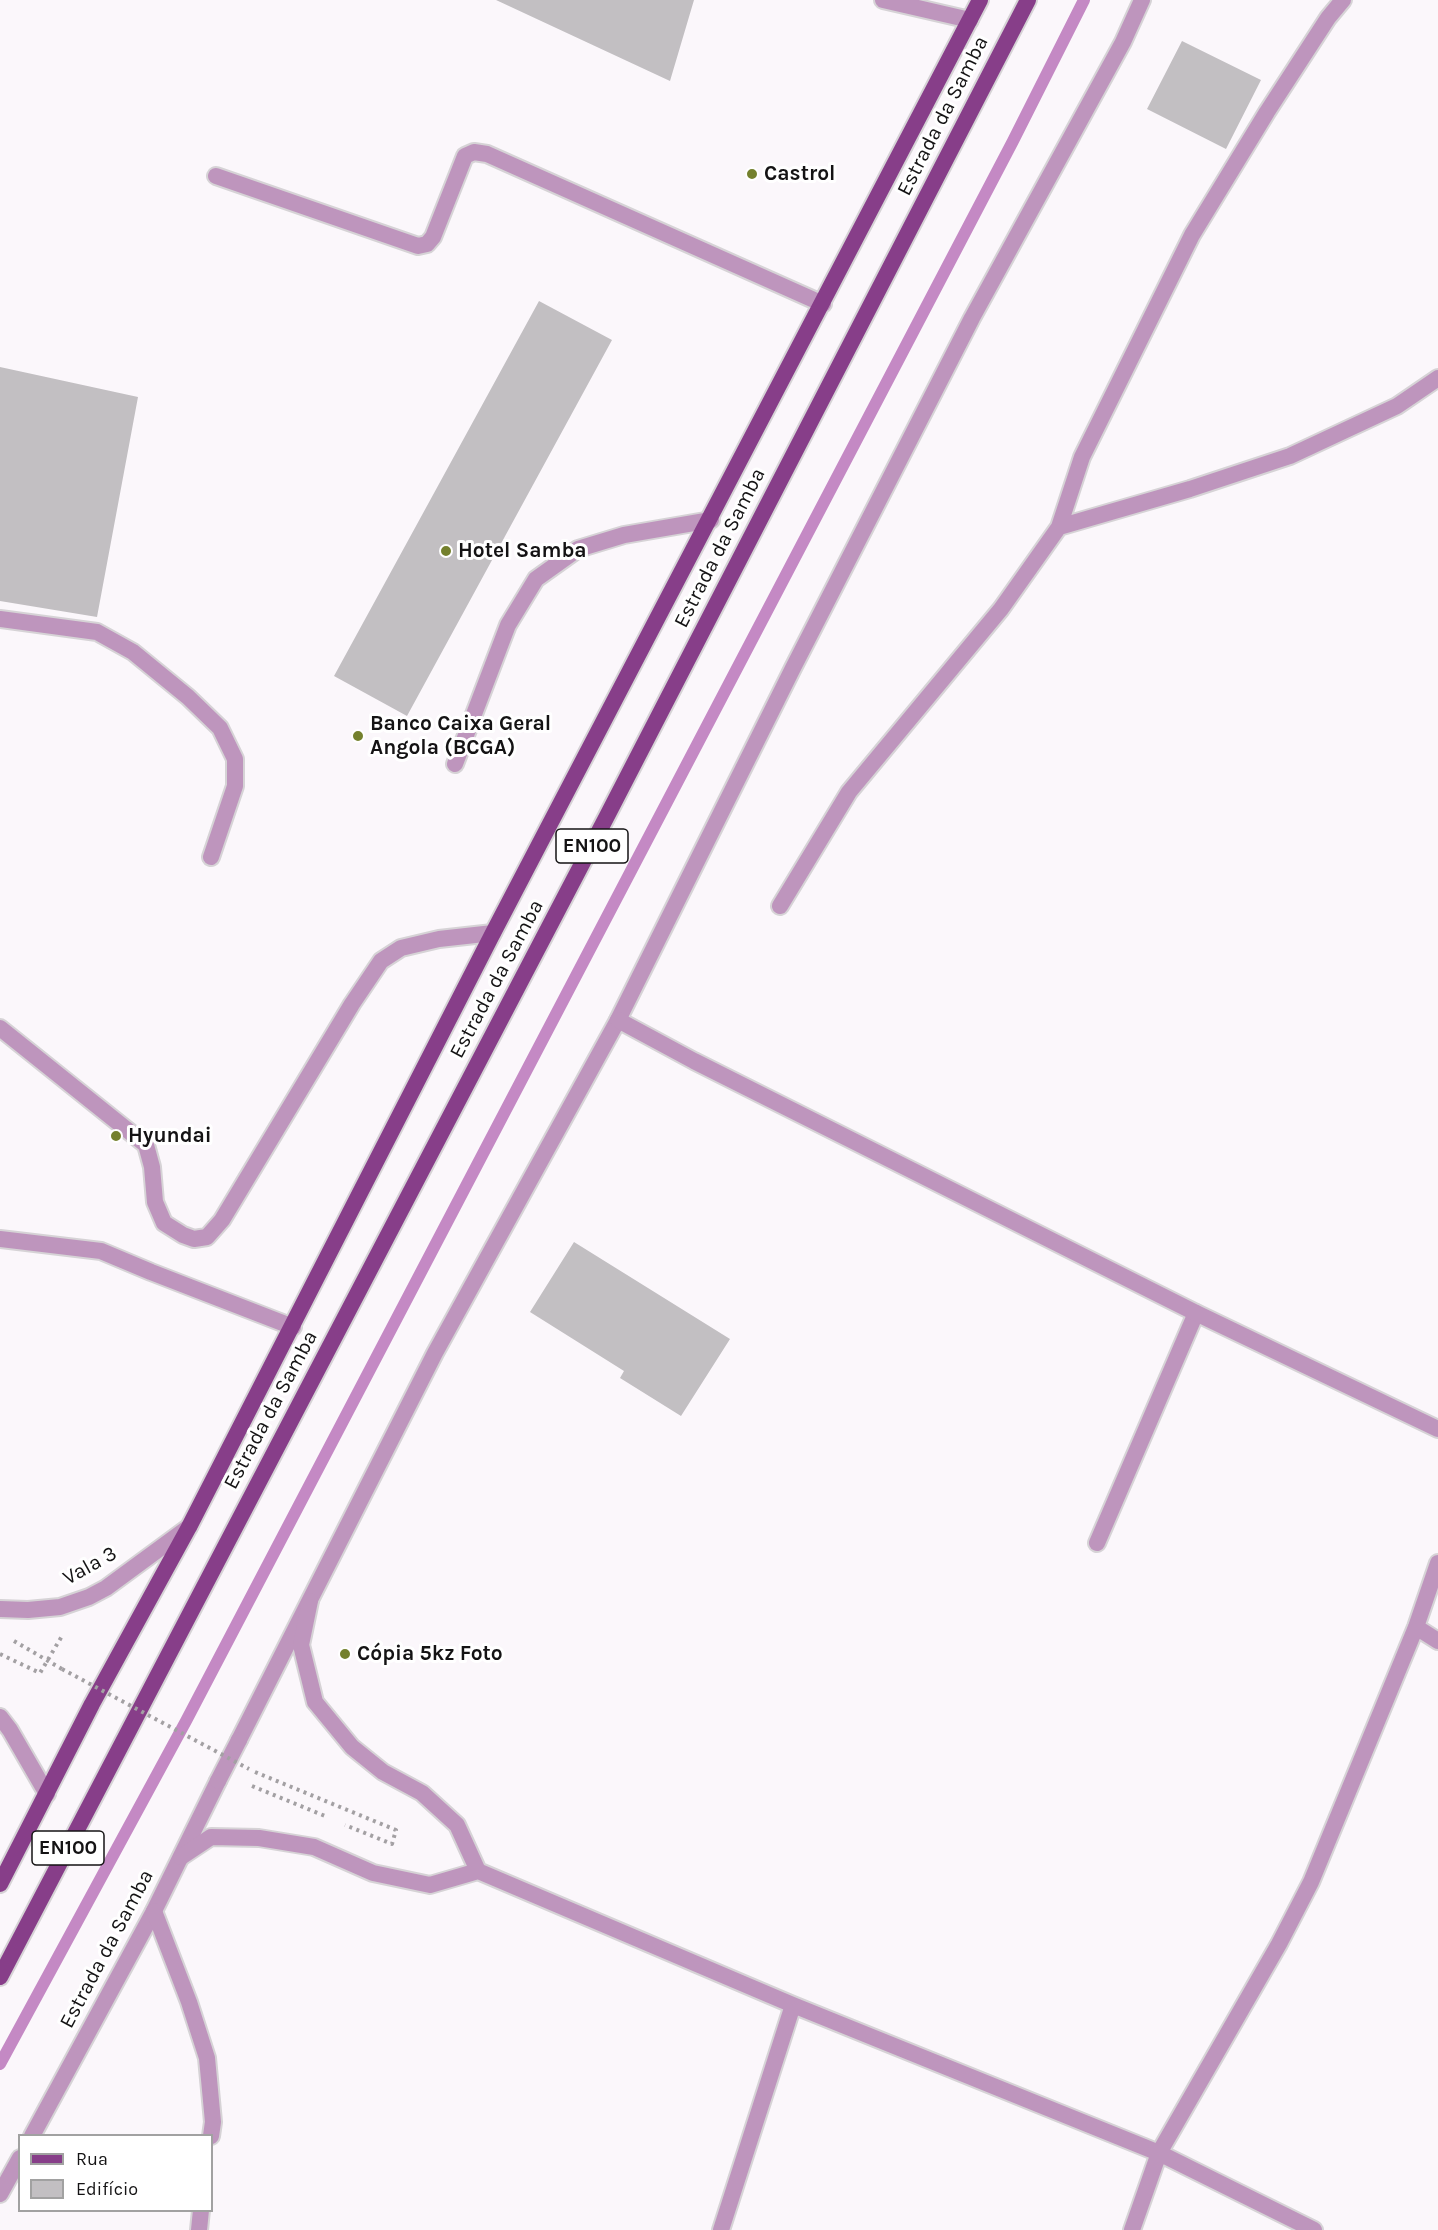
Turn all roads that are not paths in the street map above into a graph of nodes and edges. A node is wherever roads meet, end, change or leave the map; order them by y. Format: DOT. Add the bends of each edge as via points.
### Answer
graph roads {
  1 [pos="883,0"];
  2 [pos="980,0"];
  3 [pos="1028,0"];
  4 [pos="1142,0"];
  5 [pos="1343,0"];
  6 [pos="970,20"];
  7 [pos="216,176"];
  8 [pos="823,304"];
  9 [pos="1438,378"];
  10 [pos="711,520"];
  11 [pos="1059,526"];
  12 [pos="0,619"];
  13 [pos="454,764"];
  14 [pos="211,857"];
  15 [pos="780,906"];
  16 [pos="494,933"];
  17 [pos="618,1020"];
  18 [pos="0,1028"];
  19 [pos="0,1239"];
  20 [pos="1196,1313"];
  21 [pos="293,1327"];
  22 [pos="1438,1429"];
  23 [pos="189,1527"];
  24 [pos="1097,1543"];
  25 [pos="1438,1563"];
  26 [pos="310,1601"];
  27 [pos="0,1609"];
  28 [pos="1416,1627"];
  29 [pos="1438,1641"];
  30 [pos="0,1717"];
  31 [pos="47,1794"];
  32 [pos="181,1857"];
  33 [pos="478,1871"];
  34 [pos="0,1884"];
  35 [pos="154,1911"];
  36 [pos="0,1977"];
  37 [pos="793,2005"];
  38 [pos="33,2134"];
  39 [pos="211,2134"];
  40 [pos="1159,2153"];
  41 [pos="18,2162"];
  42 [pos="0,2194"];
  43 [pos="201,2212"];
  44 [pos="199,2230"];
  45 [pos="721,2230"];
  46 [pos="1132,2230"];
  47 [pos="1314,2230"];
  1 -- 6 [label="street"];
  2 -- 6 [label="main road, Estrada da Samba / EN100"];
  3 -- 36 [label="main road, Estrada da Samba / EN100" via="612,808"];
  4 -- 17 [label="street" via="1123,42 972,318"];
  5 -- 11 [label="street" via="1267,112 1192,235 1082,457"];
  6 -- 8 [label="main road, Estrada da Samba / EN100"];
  7 -- 8 [label="street" via="418,246 433,237 465,156 474,152 487,154"];
  8 -- 10 [label="main road, Estrada da Samba / EN100"];
  9 -- 11 [label="street" via="1397,406 1290,456"];
  10 -- 13 [label="street" via="624,535 578,549 536,579 508,625"];
  10 -- 16 [label="main road, Estrada da Samba / EN100"];
  11 -- 15 [label="street" via="1001,609 849,792"];
  12 -- 14 [label="street" via="97,632 133,652 220,728 235,759 235,786"];
  16 -- 18 [label="street" via="400,948 381,961 222,1220 207,1237 194,1239 164,1223 155,1202 146,1145"];
  16 -- 21 [label="main road, Estrada da Samba / EN100"];
  17 -- 20 [label="street"];
  17 -- 26 [label="street" via="435,1353"];
  19 -- 21 [label="street" via="101,1251"];
  20 -- 22 [label="street"];
  20 -- 24 [label="street"];
  21 -- 23 [label="main road, Estrada da Samba / EN100"];
  23 -- 27 [label="street, Vala 3" via="89,1597 60,1607"];
  23 -- 31 [label="main road, Estrada da Samba / EN100"];
  25 -- 28 [label="street"];
  26 -- 32 [label="street, Estrada da Samba"];
  26 -- 33 [label="street" via="302,1645 315,1702 352,1747 383,1773 422,1793 457,1825"];
  28 -- 29 [label="street"];
  28 -- 40 [label="street" via="1311,1882"];
  30 -- 31 [label="street"];
  31 -- 34 [label="main road, Estrada da Samba / EN100"];
  32 -- 33 [label="street" via="211,1837 259,1838 314,1847 373,1873 430,1885"];
  32 -- 35 [label="street, Estrada da Samba"];
  33 -- 37 [label="street"];
  35 -- 38 [label="street, Estrada da Samba"];
  35 -- 39 [label="street" via="207,2058"];
  37 -- 40 [label="street"];
  37 -- 45 [label="street"];
  40 -- 46 [label="street"];
  40 -- 47 [label="street"];
  41 -- 42 [label="street"];
  43 -- 44 [label="street"];
}
